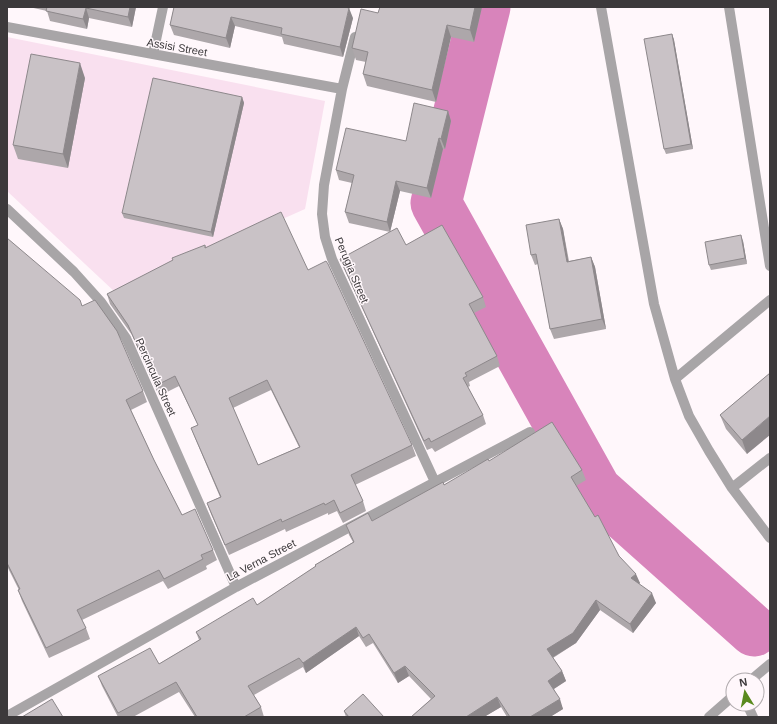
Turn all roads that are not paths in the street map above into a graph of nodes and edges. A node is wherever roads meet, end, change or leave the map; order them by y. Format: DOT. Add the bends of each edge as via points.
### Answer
graph roads {
  1 [pos="163,7"];
  2 [pos="601,7"];
  3 [pos="729,7"];
  4 [pos="7,27"];
  5 [pos="357,30"];
  6 [pos="153,54"];
  7 [pos="342,90"];
  8 [pos="7,209"];
  9 [pos="770,266"];
  10 [pos="770,300"];
  11 [pos="675,379"];
  12 [pos="530,432"];
  13 [pos="770,458"];
  14 [pos="435,482"];
  15 [pos="732,488"];
  16 [pos="770,538"];
  17 [pos="236,587"];
  18 [pos="770,664"];
  19 [pos="761,672"];
  20 [pos="725,703"];
  21 [pos="7,716"];
  22 [pos="709,717"];
  1 -- 6 [label="street"];
  2 -- 11 [label="street" via="654,304"];
  3 -- 9 [label="street"];
  4 -- 6 [label="street, Assisi Street"];
  5 -- 7 [label="street, Perugia Street"];
  6 -- 7 [label="street, Assisi Street"];
  7 -- 14 [label="street, Perugia Street" via="324,185 322,214 325,237 332,259"];
  8 -- 17 [label="street, Percincula Street" via="74,272 101,302 126,338"];
  10 -- 11 [label="street"];
  11 -- 15 [label="street" via="689,416"];
  12 -- 14 [label="street, La Verna Street"];
  13 -- 15 [label="street"];
  14 -- 17 [label="street, La Verna Street"];
  15 -- 16 [label="street"];
  17 -- 21 [label="street, La Verna Street"];
  18 -- 19 [label="street"];
  20 -- 22 [label="street"];
}
